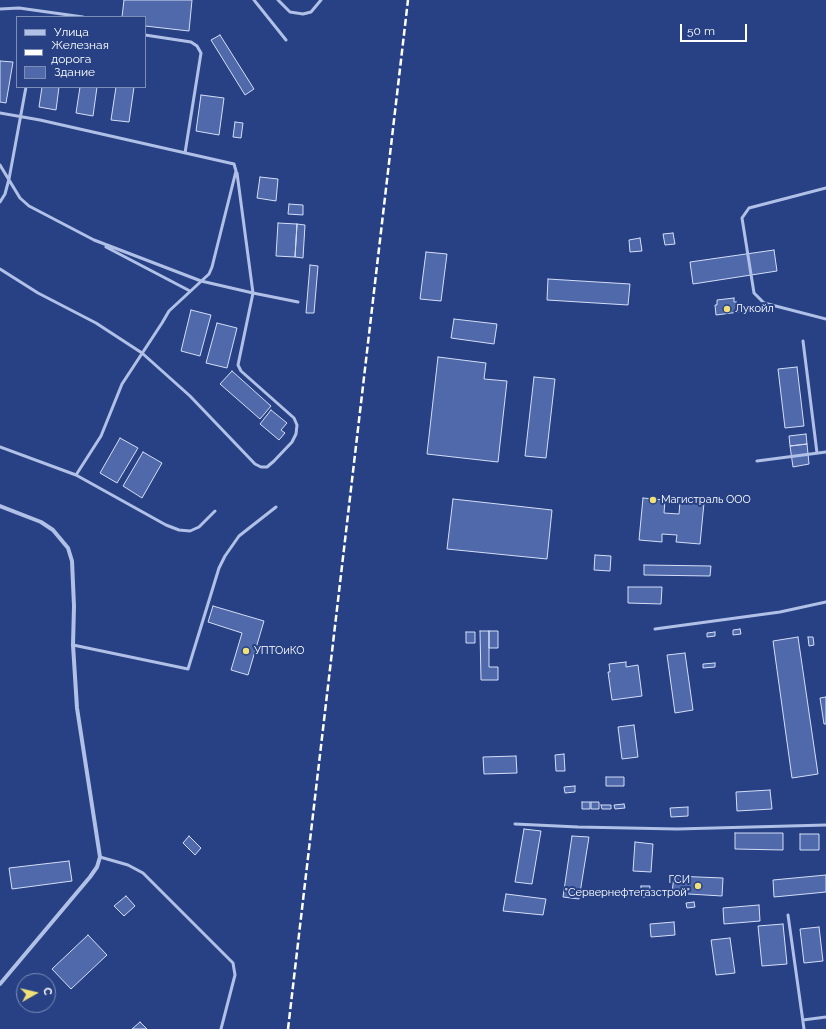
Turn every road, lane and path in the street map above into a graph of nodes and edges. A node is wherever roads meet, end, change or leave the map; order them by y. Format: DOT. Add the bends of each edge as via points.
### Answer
graph roads {
  1 [pos="254,0"];
  2 [pos="278,0"];
  3 [pos="321,0"];
  4 [pos="0,9"];
  5 [pos="76,16"];
  6 [pos="146,35"];
  7 [pos="286,40"];
  8 [pos="26,88"];
  9 [pos="0,113"];
  10 [pos="21,116"];
  11 [pos="185,153"];
  12 [pos="0,165"];
  13 [pos="236,171"];
  14 [pos="9,179"];
  15 [pos="826,188"];
  16 [pos="0,202"];
  17 [pos="94,240"];
  18 [pos="0,269"];
  19 [pos="201,281"];
  20 [pos="190,291"];
  21 [pos="252,293"];
  22 [pos="298,302"];
  23 [pos="826,319"];
  24 [pos="803,341"];
  25 [pos="142,353"];
  26 [pos="0,448"];
  27 [pos="826,452"];
  28 [pos="817,453"];
  29 [pos="757,461"];
  30 [pos="76,475"];
  31 [pos="0,506"];
  32 [pos="276,507"];
  33 [pos="215,511"];
  34 [pos="826,602"];
  35 [pos="654,629"];
  36 [pos="73,645"];
  37 [pos="515,824"];
  38 [pos="826,825"];
  39 [pos="100,857"];
  40 [pos="788,915"];
  41 [pos="0,984"];
  42 [pos="826,1018"];
  43 [pos="803,1020"];
  44 [pos="221,1029"];
  45 [pos="804,1029"];
  1 -- 7 [label="lane"];
  2 -- 3 [label="lane" via="290,12 303,14 310,12"];
  4 -- 5 [label="lane" via="19,8"];
  6 -- 11 [label="lane" via="191,42 201,53"];
  8 -- 10 [label="lane"];
  9 -- 10 [label="lane"];
  10 -- 11 [label="lane"];
  10 -- 14 [label="lane"];
  11 -- 13 [label="lane" via="234,164"];
  12 -- 14 [label="lane"];
  13 -- 19 [label="lane" via="212,267"];
  13 -- 21 [label="lane"];
  14 -- 16 [label="lane"];
  14 -- 17 [label="lane" via="20,198 29,206"];
  15 -- 23 [label="lane" via="749,208 742,218 754,293 764,303"];
  17 -- 19 [label="lane"];
  17 -- 20 [label="lane"];
  18 -- 25 [label="lane" via="38,293 96,323"];
  19 -- 20 [label="lane"];
  19 -- 21 [label="lane"];
  20 -- 25 [label="lane" via="169,311"];
  21 -- 22 [label="lane"];
  21 -- 25 [label="lane" via="238,365 241,371 294,418 297,425 292,442 266,467 255,464 190,396"];
  24 -- 28 [label="lane"];
  25 -- 30 [label="lane" via="122,384 101,436"];
  26 -- 30 [label="lane"];
  27 -- 28 [label="lane"];
  28 -- 29 [label="lane"];
  30 -- 33 [label="lane" via="179,530 190,531 199,527"];
  31 -- 36 [label="street" via="41,522 53,530 68,548 74,571"];
  32 -- 36 [label="lane" via="239,536 225,556 188,669"];
  34 -- 35 [label="lane" via="780,612"];
  36 -- 39 [label="street" via="77,708"];
  37 -- 38 [label="lane" via="677,829"];
  39 -- 41 [label="street" via="90,877"];
  39 -- 44 [label="lane" via="128,865 142,873 233,963 235,976"];
  40 -- 43 [label="lane"];
  42 -- 43 [label="lane"];
  43 -- 45 [label="lane"];
}
